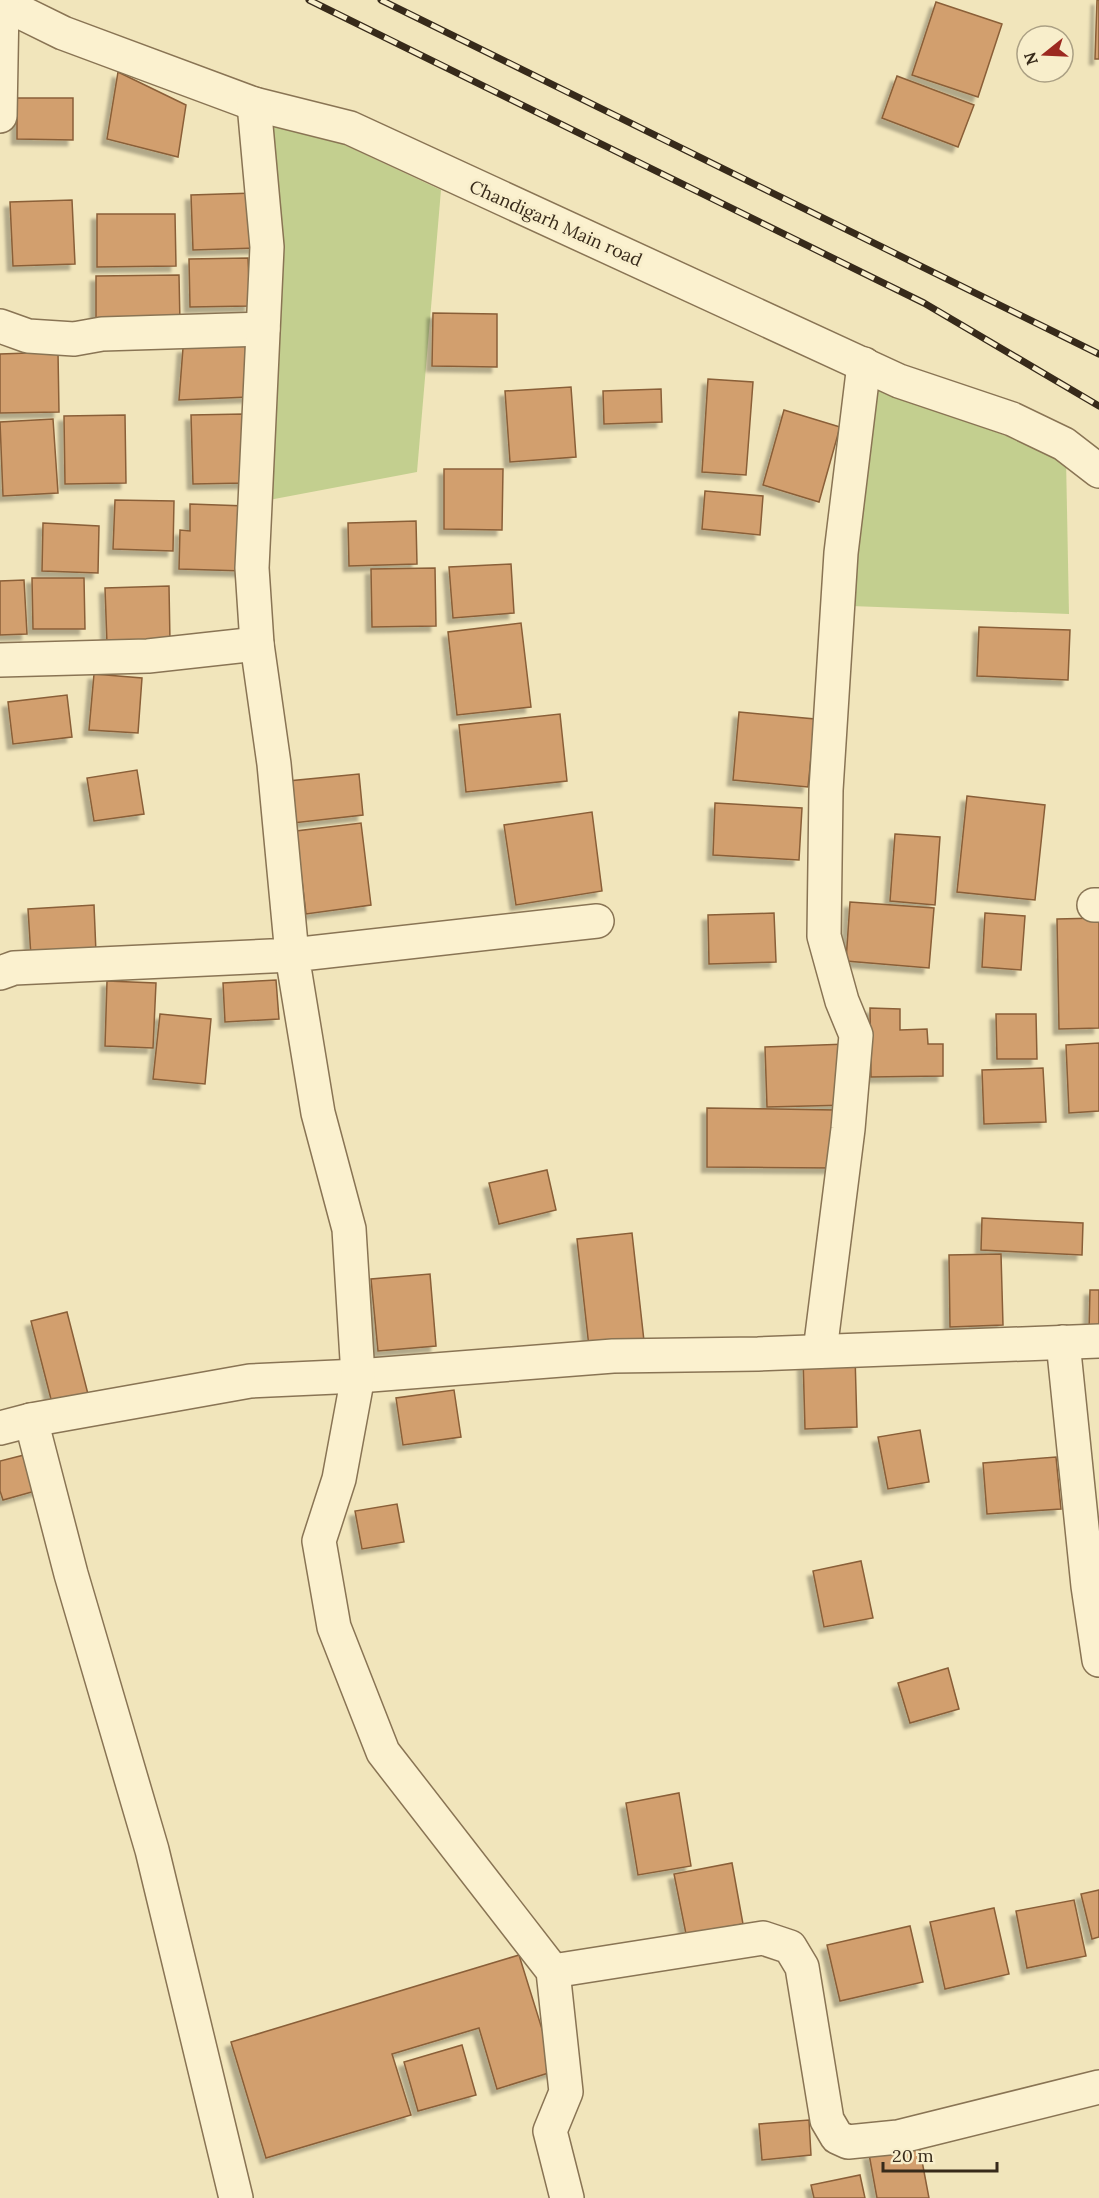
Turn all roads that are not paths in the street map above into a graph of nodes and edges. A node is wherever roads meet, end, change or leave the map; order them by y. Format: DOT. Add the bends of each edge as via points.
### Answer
graph roads {
  1 [pos="1,3"];
  2 [pos="254,104"];
  3 [pos="0,116"];
  4 [pos="0,326"];
  5 [pos="263,329"];
  6 [pos="864,364"];
  7 [pos="1099,471"];
  8 [pos="257,644"];
  9 [pos="0,660"];
  10 [pos="597,921"];
  11 [pos="292,955"];
  12 [pos="0,973"];
  13 [pos="1099,1341"];
  14 [pos="1063,1342"];
  15 [pos="820,1352"];
  16 [pos="358,1376"];
  17 [pos="15,1424"];
  18 [pos="1099,1660"];
  19 [pos="553,1971"];
  20 [pos="1099,2087"];
  21 [pos="236,2198"];
  22 [pos="567,2198"];
  1 -- 2 [label="street, Chandigarh Main road" via="63,33"];
  1 -- 3 [label="street"];
  2 -- 5 [label="street" via="267,247"];
  2 -- 6 [label="street, Chandigarh Main road" via="350,128 397,148"];
  4 -- 5 [label="street" via="28,336 74,339 102,334"];
  5 -- 8 [label="street" via="252,568"];
  6 -- 7 [label="street, Chandigarh Main road" via="899,381 1012,419 1064,444"];
  6 -- 15 [label="street" via="841,553 826,790 824,936 856,1035"];
  8 -- 9 [label="street" via="148,656"];
  8 -- 11 [label="street" via="274,764"];
  10 -- 11 [label="street"];
  11 -- 12 [label="street" via="14,968"];
  11 -- 16 [label="street" via="318,1113 348,1228"];
  13 -- 14 [label="street"];
  14 -- 15 [label="street"];
  14 -- 18 [label="street"];
  15 -- 16 [label="street" via="613,1356"];
  16 -- 17 [label="street" via="250,1382"];
  16 -- 19 [label="street" via="339,1479 320,1541 334,1627 383,1752"];
  17 -- 21 [label="street" via="71,1574 152,1850"];
  19 -- 20 [label="street" via="763,1938 790,1947 802,1967 826,2120 837,2137 848,2142 898,2137"];
  19 -- 22 [label="street" via="566,2092 550,2131"];
}
